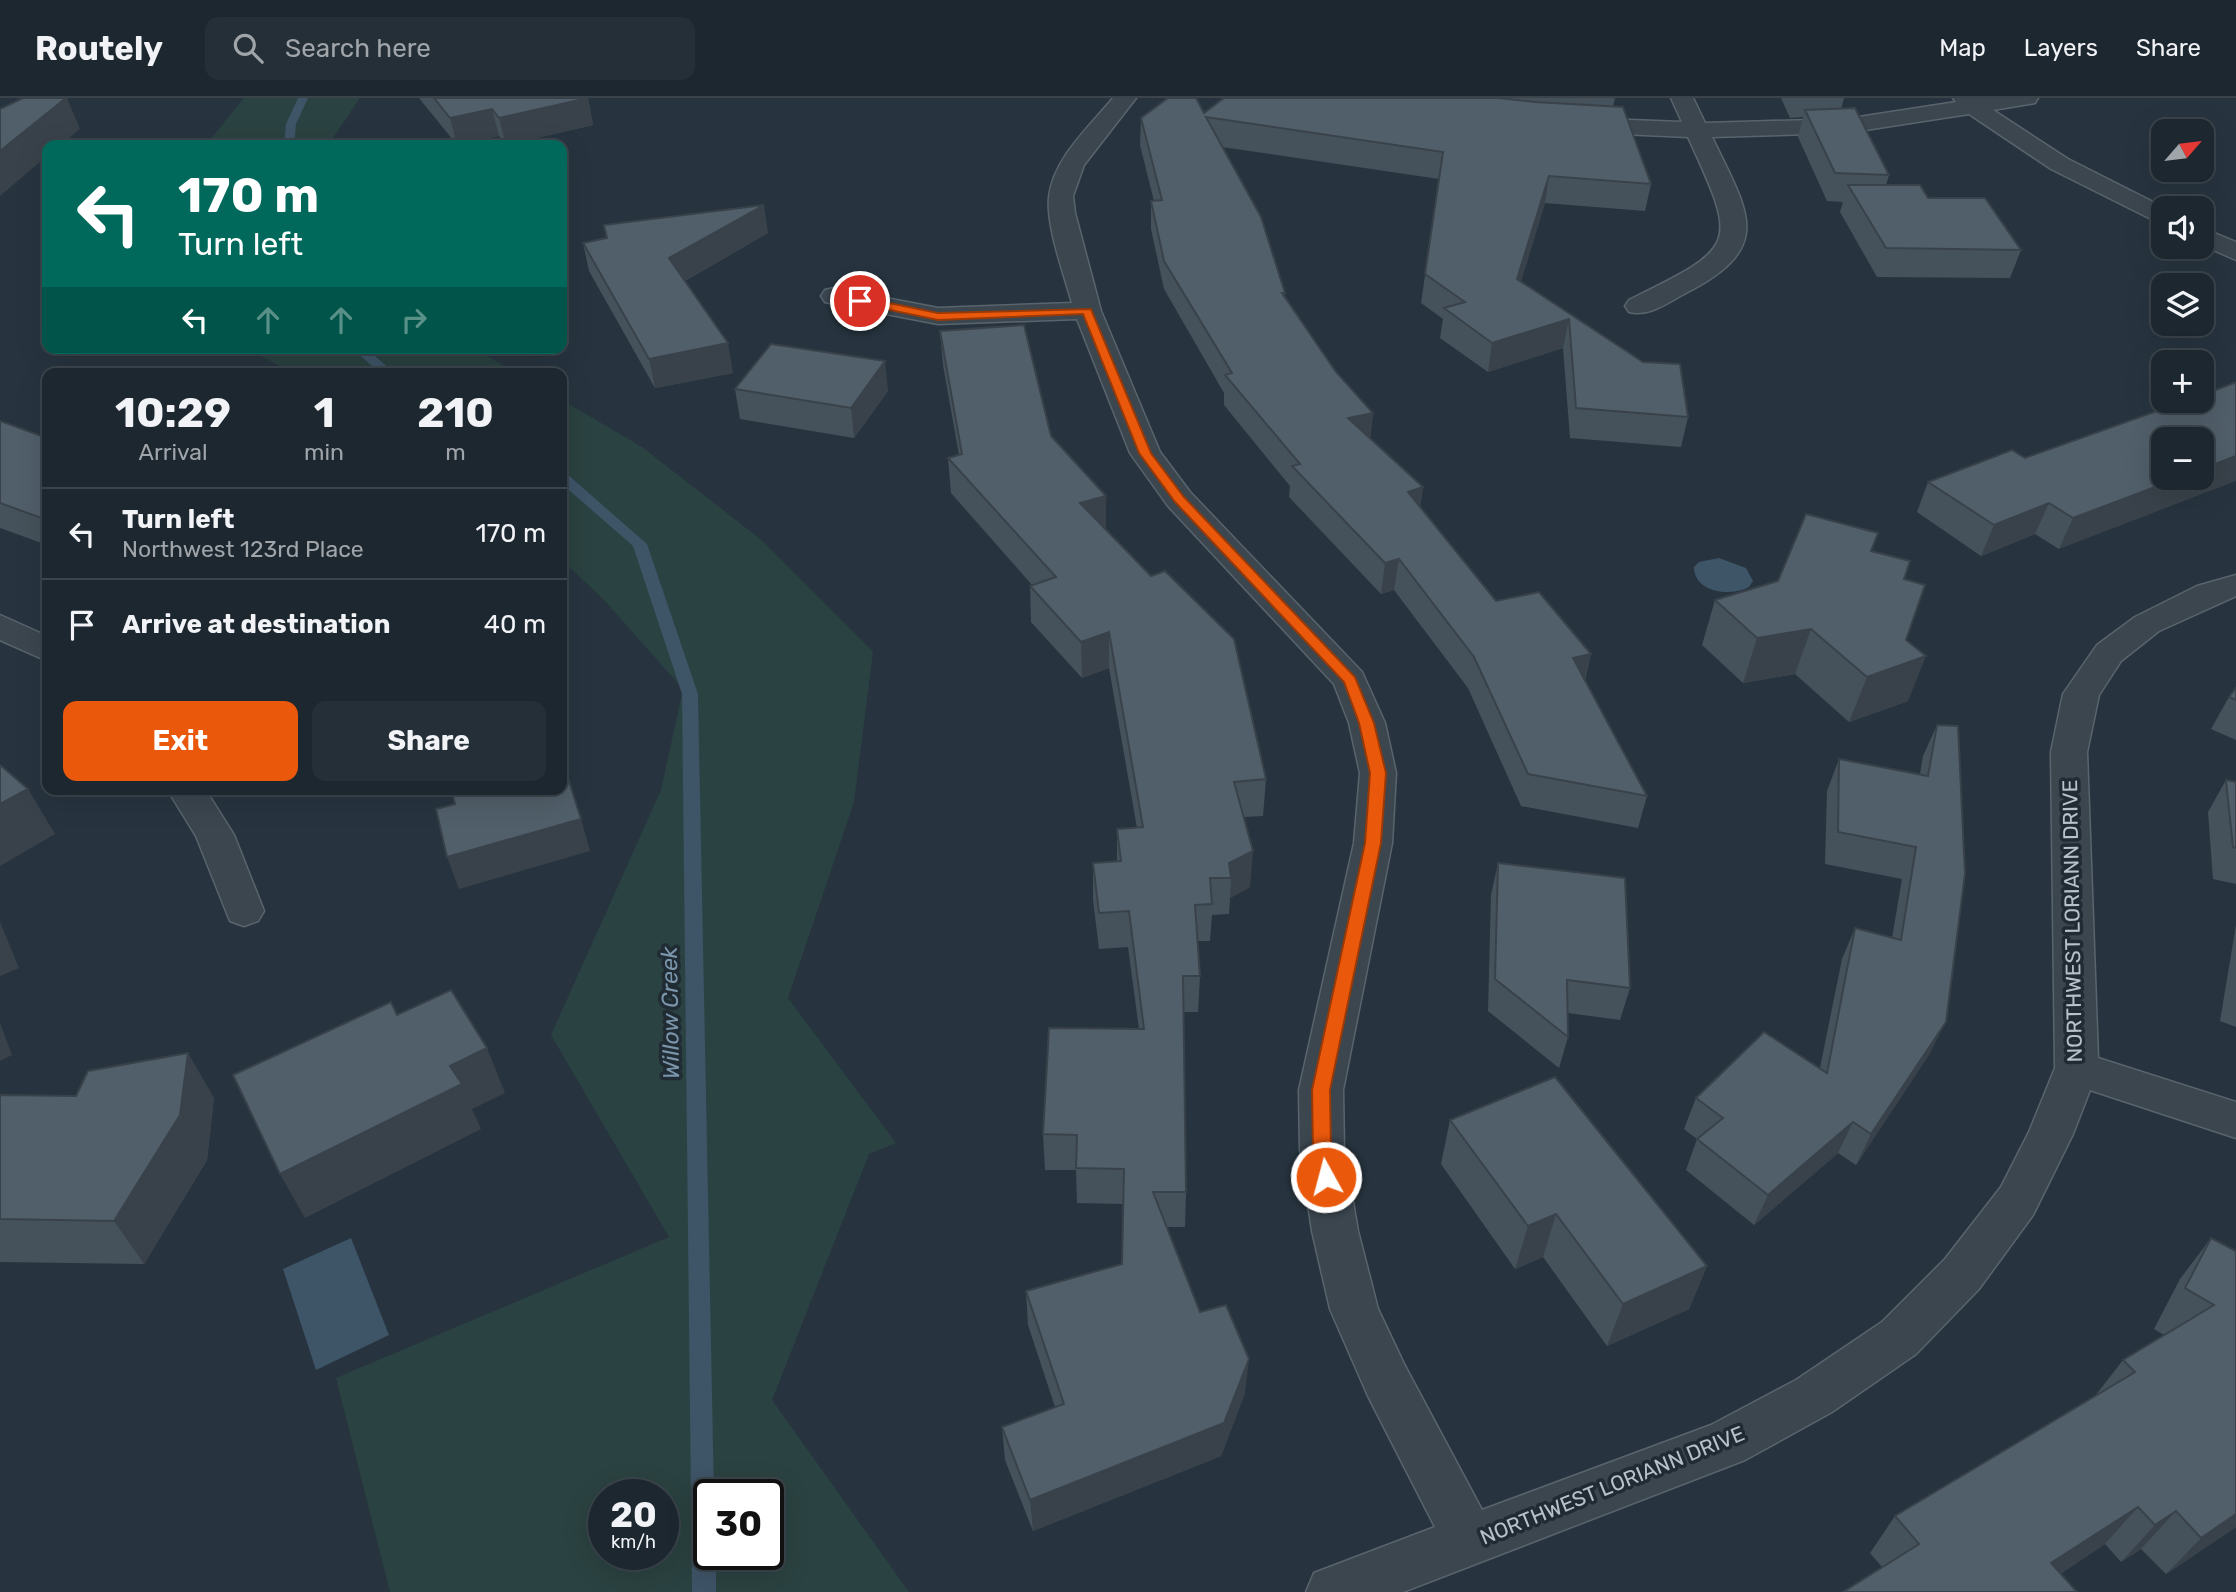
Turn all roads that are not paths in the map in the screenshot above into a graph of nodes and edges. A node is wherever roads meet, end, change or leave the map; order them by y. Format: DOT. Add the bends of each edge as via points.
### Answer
graph roads {
  1 [pos="1125,98"];
  2 [pos="1682,98"];
  3 [pos="2027,98"];
  4 [pos="1969,102"];
  5 [pos="1557,124"];
  6 [pos="1698,130"];
  7 [pos="2151,211"];
  8 [pos="2214,242"];
  9 [pos="2236,252"];
  10 [pos="834,296"];
  11 [pos="1639,306"];
  12 [pos="1087,311"];
  13 [pos="2236,584"];
  14 [pos="0,626"];
  15 [pos="42,647"];
  16 [pos="190,795"];
  17 [pos="244,911"];
  18 [pos="2077,1068"];
  19 [pos="2236,1120"];
  20 [pos="1470,1541"];
  21 [pos="1334,1592"];
  1 -- 12 [label="street" via="1072,164 1061,196"];
  2 -- 6 [label="street"];
  3 -- 4 [label="street"];
  4 -- 6 [label="street" via="1846,126"];
  4 -- 7 [label="street" via="2008,135"];
  5 -- 6 [label="street"];
  6 -- 11 [label="street" via="1730,201 1734,239 1722,257 1703,272"];
  8 -- 9 [label="street"];
  10 -- 12 [label="street" via="938,316"];
  12 -- 20 [label="street" via="1145,453 1180,499 1350,680 1367,723 1378,773 1373,843 1321,1090 1322,1150 1354,1309"];
  13 -- 18 [label="street, NORTHWEST LORIANN DRIVE" via="2147,624 2109,653 2081,694 2068,752"];
  14 -- 15 [label="street"];
  16 -- 17 [label="street" via="215,835"];
  18 -- 19 [label="street"];
  18 -- 20 [label="street, NORTHWEST LORIANN DRIVE" via="2018,1201 1962,1274 1899,1338 1814,1396 1727,1443"];
  20 -- 21 [label="street, NORTHWEST LORIANN DRIVE"];
}
